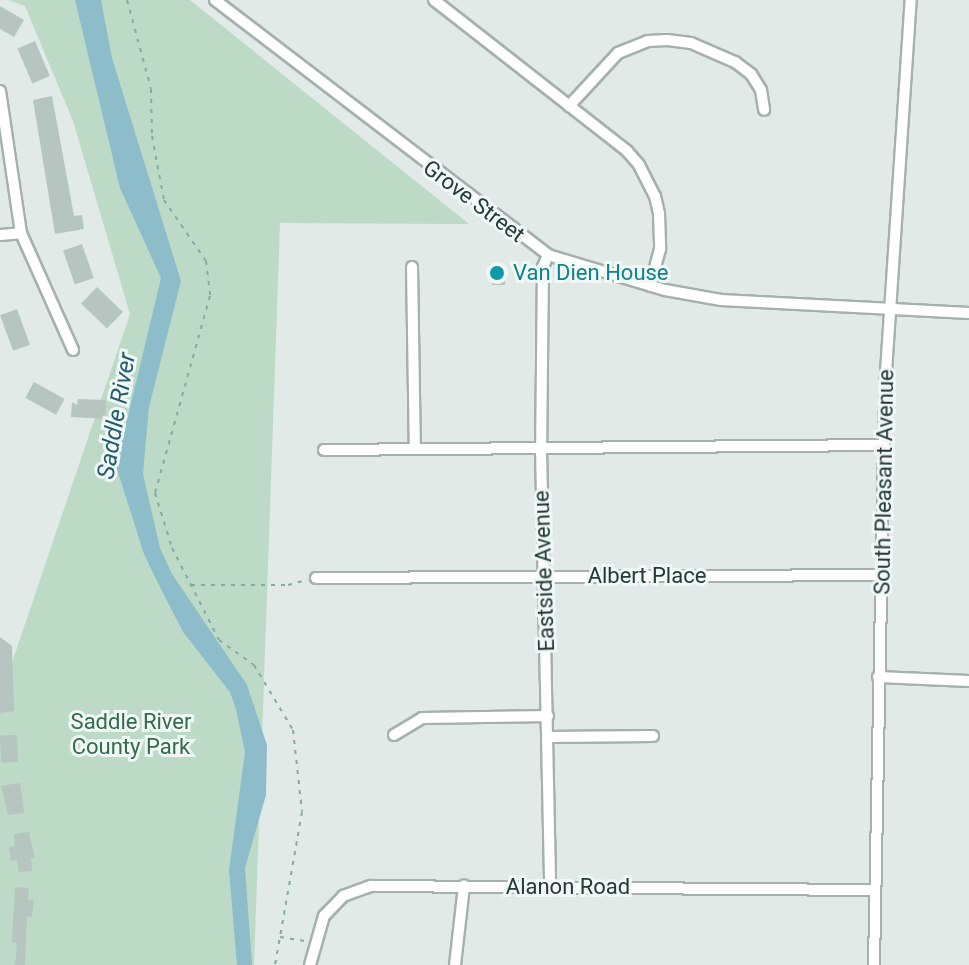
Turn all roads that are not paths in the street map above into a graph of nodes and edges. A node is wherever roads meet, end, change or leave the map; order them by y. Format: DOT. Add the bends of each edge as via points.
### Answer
graph roads {
  1 [pos="215,0"];
  2 [pos="434,0"];
  3 [pos="911,0"];
  4 [pos="0,91"];
  5 [pos="569,106"];
  6 [pos="764,110"];
  7 [pos="21,233"];
  8 [pos="0,235"];
  9 [pos="548,255"];
  10 [pos="412,267"];
  11 [pos="650,286"];
  12 [pos="892,309"];
  13 [pos="969,313"];
  14 [pos="73,350"];
  15 [pos="883,445"];
  16 [pos="415,448"];
  17 [pos="541,449"];
  18 [pos="324,450"];
  19 [pos="882,575"];
  20 [pos="546,576"];
  21 [pos="316,578"];
  22 [pos="878,677"];
  23 [pos="969,681"];
  24 [pos="548,716"];
  25 [pos="394,735"];
  26 [pos="653,736"];
  27 [pos="548,737"];
  28 [pos="464,886"];
  29 [pos="550,887"];
  30 [pos="874,890"];
  31 [pos="310,965"];
  32 [pos="455,965"];
  33 [pos="874,965"];
  1 -- 9 [label="street, Grove Street"];
  2 -- 5 [label="street"];
  3 -- 12 [label="street, South Pleasant Avenue"];
  4 -- 7 [label="street"];
  5 -- 6 [label="street" via="618,53 667,40 691,43 735,62 756,82"];
  5 -- 11 [label="street" via="627,151 648,179 660,233"];
  7 -- 8 [label="street"];
  7 -- 14 [label="street"];
  9 -- 11 [label="street, Grove Street"];
  9 -- 17 [label="street, Eastside Avenue" via="543,267"];
  10 -- 16 [label="street"];
  11 -- 12 [label="street, Grove Street" via="721,300"];
  12 -- 13 [label="street, Grove Street"];
  12 -- 15 [label="street, South Pleasant Avenue"];
  15 -- 17 [label="street"];
  15 -- 19 [label="street, South Pleasant Avenue"];
  16 -- 17 [label="street"];
  16 -- 18 [label="street"];
  17 -- 20 [label="street, Eastside Avenue"];
  19 -- 20 [label="street, Albert Place"];
  19 -- 22 [label="street, South Pleasant Avenue"];
  20 -- 21 [label="street, Albert Place"];
  20 -- 24 [label="street, Eastside Avenue"];
  22 -- 23 [label="street"];
  22 -- 30 [label="street, South Pleasant Avenue"];
  24 -- 25 [label="street" via="422,718"];
  24 -- 27 [label="street, Eastside Avenue"];
  26 -- 27 [label="street"];
  27 -- 29 [label="street, Eastside Avenue"];
  28 -- 29 [label="street, Alanon Road"];
  28 -- 31 [label="street, Alanon Road" via="357,889 324,916"];
  28 -- 32 [label="street"];
  29 -- 30 [label="street, Alanon Road"];
  30 -- 33 [label="street, South Pleasant Avenue"];
}
